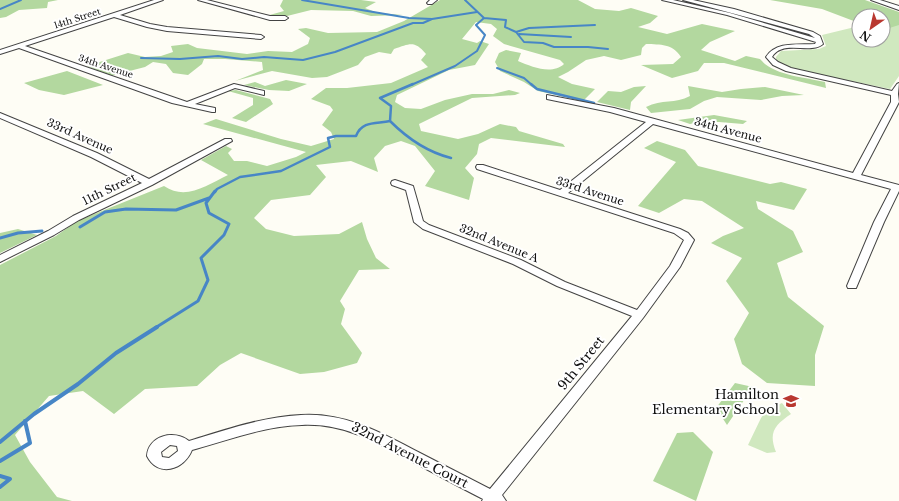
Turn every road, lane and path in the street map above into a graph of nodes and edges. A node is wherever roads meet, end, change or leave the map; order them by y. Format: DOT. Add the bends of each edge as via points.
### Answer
graph roads {
  1 [pos="160,0"];
  2 [pos="201,0"];
  3 [pos="665,0"];
  4 [pos="686,0"];
  5 [pos="874,0"];
  6 [pos="899,8"];
  7 [pos="734,11"];
  8 [pos="724,13"];
  9 [pos="115,14"];
  10 [pos="285,18"];
  11 [pos="261,37"];
  12 [pos="818,41"];
  13 [pos="19,46"];
  14 [pos="0,52"];
  15 [pos="899,85"];
  16 [pos="261,93"];
  17 [pos="894,94"];
  18 [pos="550,97"];
  19 [pos="188,104"];
  20 [pos="212,110"];
  21 [pos="0,114"];
  22 [pos="652,121"];
  23 [pos="228,141"];
  24 [pos="480,167"];
  25 [pos="856,176"];
  26 [pos="149,183"];
  27 [pos="395,183"];
  28 [pos="898,187"];
  29 [pos="561,194"];
  30 [pos="689,240"];
  31 [pos="0,259"];
  32 [pos="852,286"];
  33 [pos="639,315"];
  34 [pos="185,447"];
  35 [pos="493,500"];
  1 -- 9 [label="street, 14th Street"];
  2 -- 10 [label="street" via="270,18"];
  3 -- 8 [label="street"];
  4 -- 7 [label="street"];
  5 -- 6 [label="street"];
  7 -- 8 [label="street" via="722,11"];
  7 -- 12 [label="street" via="811,33 818,37"];
  8 -- 12 [label="street"];
  9 -- 11 [label="street" via="167,29"];
  9 -- 13 [label="street, 14th Street"];
  12 -- 17 [label="street" via="820,44 816,46 778,49 771,52 769,57 776,64 794,72"];
  13 -- 14 [label="street, 14th Street"];
  13 -- 19 [label="street, 34th Avenue"];
  15 -- 17 [label="street"];
  16 -- 19 [label="street" via="234,86"];
  17 -- 25 [label="street" via="895,102"];
  18 -- 22 [label="street, 34th Avenue"];
  19 -- 20 [label="street, 34th Avenue"];
  21 -- 26 [label="street, 33rd Avenue" via="126,170"];
  22 -- 25 [label="street, 34th Avenue"];
  22 -- 29 [label="street"];
  23 -- 26 [label="street, 11th Street"];
  24 -- 29 [label="street, 33rd Avenue"];
  25 -- 28 [label="street, 34th Avenue"];
  26 -- 31 [label="street, 11th Street"];
  27 -- 33 [label="street, 32nd Avenue A" via="410,188 419,222 426,227 517,262 561,284"];
  28 -- 32 [label="street" via="879,222"];
  29 -- 30 [label="street, 33rd Avenue" via="677,231"];
  30 -- 33 [label="street, 9th Street" via="675,267"];
  33 -- 35 [label="street, 9th Street"];
  34 -- 35 [label="street, 32nd Avenue Court" via="283,420 313,418 343,422 367,431"];
}
